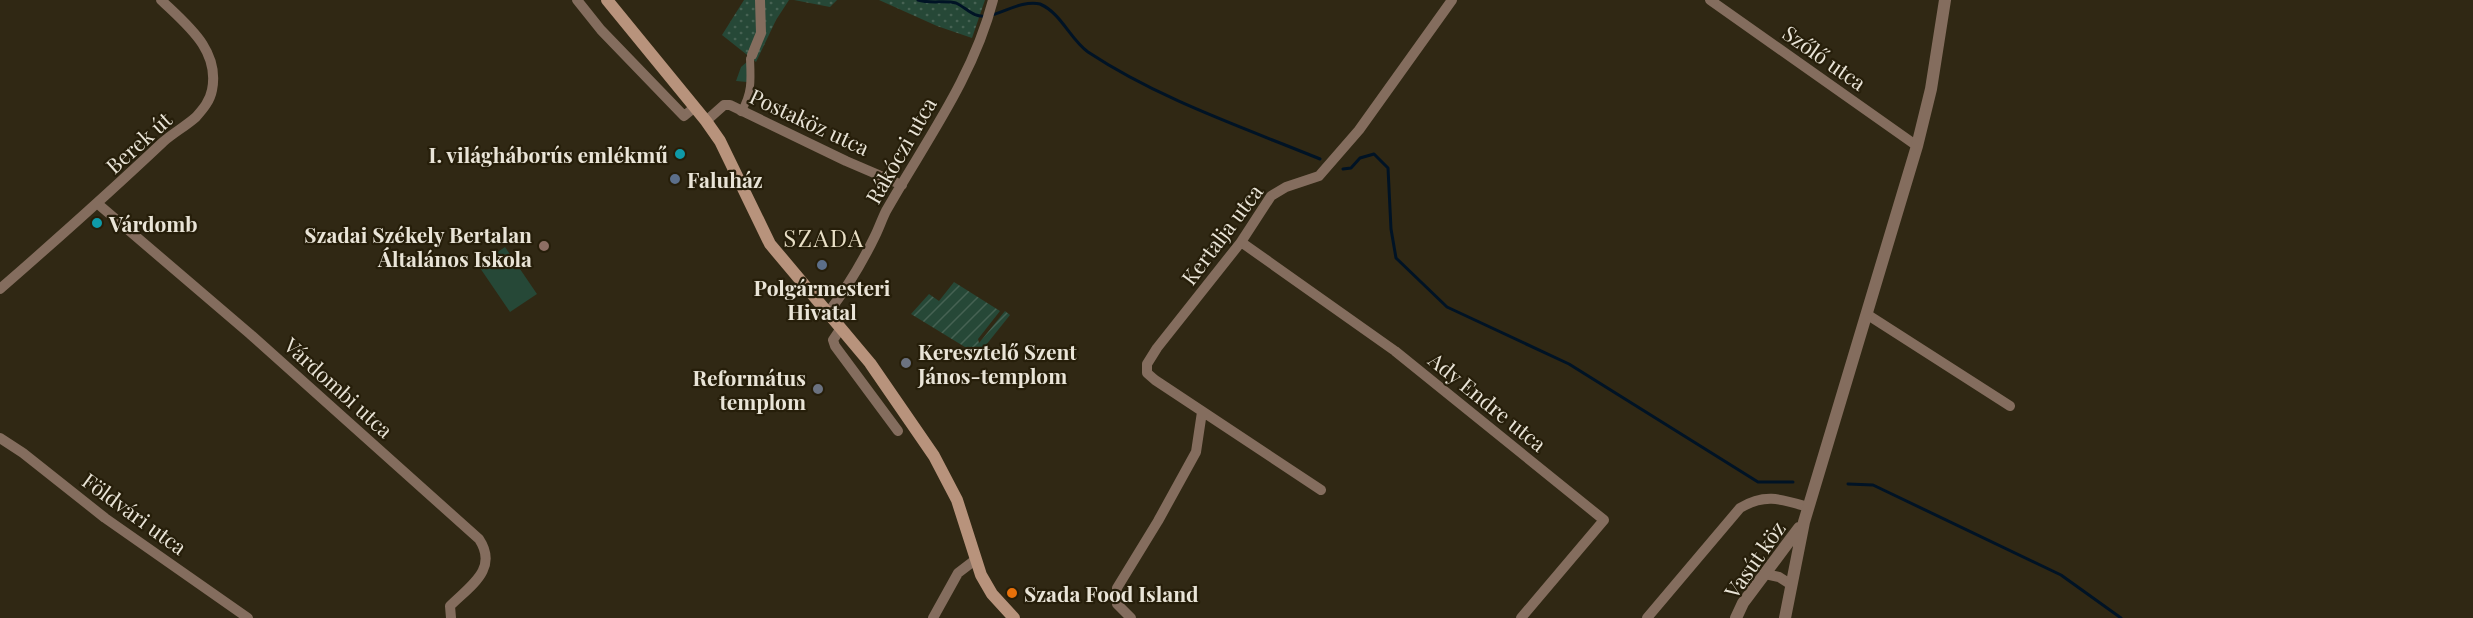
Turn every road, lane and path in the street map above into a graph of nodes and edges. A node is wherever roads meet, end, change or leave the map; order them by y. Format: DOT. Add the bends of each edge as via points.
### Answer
graph roads {
  1 [pos="161,0"];
  2 [pos="576,0"];
  3 [pos="607,0"];
  4 [pos="760,0"];
  5 [pos="1452,0"];
  6 [pos="1710,0"];
  7 [pos="1945,0"];
  8 [pos="992,4"];
  9 [pos="751,57"];
  10 [pos="695,106"];
  11 [pos="746,114"];
  12 [pos="706,121"];
  13 [pos="1917,146"];
  14 [pos="902,184"];
  15 [pos="98,204"];
  16 [pos="1241,242"];
  17 [pos="0,289"];
  18 [pos="828,313"];
  19 [pos="1868,315"];
  20 [pos="841,328"];
  21 [pos="2010,406"];
  22 [pos="1202,412"];
  23 [pos="898,430"];
  24 [pos="0,438"];
  25 [pos="1321,490"];
  26 [pos="1808,507"];
  27 [pos="1804,522"];
  28 [pos="975,560"];
  29 [pos="1765,574"];
  30 [pos="1790,585"];
  31 [pos="248,618"];
  32 [pos="450,618"];
  33 [pos="933,618"];
  34 [pos="1014,618"];
  35 [pos="1131,618"];
  36 [pos="1521,618"];
  37 [pos="1647,618"];
  38 [pos="1736,618"];
  39 [pos="1785,618"];
  1 -- 15 [label="street, Berek út" via="210,55 210,98 195,117"];
  2 -- 10 [label="street" via="684,116"];
  3 -- 10 [label="main road"];
  4 -- 9 [label="street" via="761,33"];
  5 -- 16 [label="street, Kertalja utca" via="1329,166 1311,181 1286,187 1271,196"];
  6 -- 13 [label="street, Szőlő utca"];
  7 -- 13 [label="street" via="1935,69"];
  8 -- 14 [label="street, Rákóczi utca" via="973,58"];
  9 -- 11 [label="street"];
  10 -- 12 [label="main road"];
  11 -- 12 [label="street, Postaköz utca" via="727,104"];
  11 -- 14 [label="street, Postaköz utca"];
  12 -- 18 [label="main road" via="720,141 770,244"];
  13 -- 19 [label="street"];
  14 -- 18 [label="street, Rákóczi utca" via="849,285"];
  15 -- 17 [label="street, Berek út"];
  15 -- 32 [label="street, Várdombi utca" via="479,539 487,554 487,564 450,606"];
  16 -- 22 [label="street, Kertalja utca" via="1148,364 1148,373 1155,381"];
  16 -- 36 [label="street, Ady Endre utca" via="1395,351 1604,520"];
  18 -- 20 [label="main road"];
  19 -- 21 [label="street"];
  19 -- 26 [label="street"];
  20 -- 23 [label="street" via="833,340 834,346"];
  20 -- 28 [label="main road" via="938,462 957,500"];
  22 -- 25 [label="street, Kertalja utca"];
  22 -- 35 [label="street" via="1196,452 1117,588 1117,604"];
  24 -- 31 [label="street, Földvári utca" via="105,518"];
  26 -- 27 [label="street"];
  26 -- 37 [label="street" via="1761,498 1740,508"];
  27 -- 29 [label="street, Vasút köz"];
  27 -- 30 [label="street"];
  28 -- 33 [label="street" via="958,573"];
  28 -- 34 [label="main road" via="992,594"];
  29 -- 30 [label="street"];
  29 -- 38 [label="street, Vasút köz"];
  30 -- 39 [label="street"];
}
